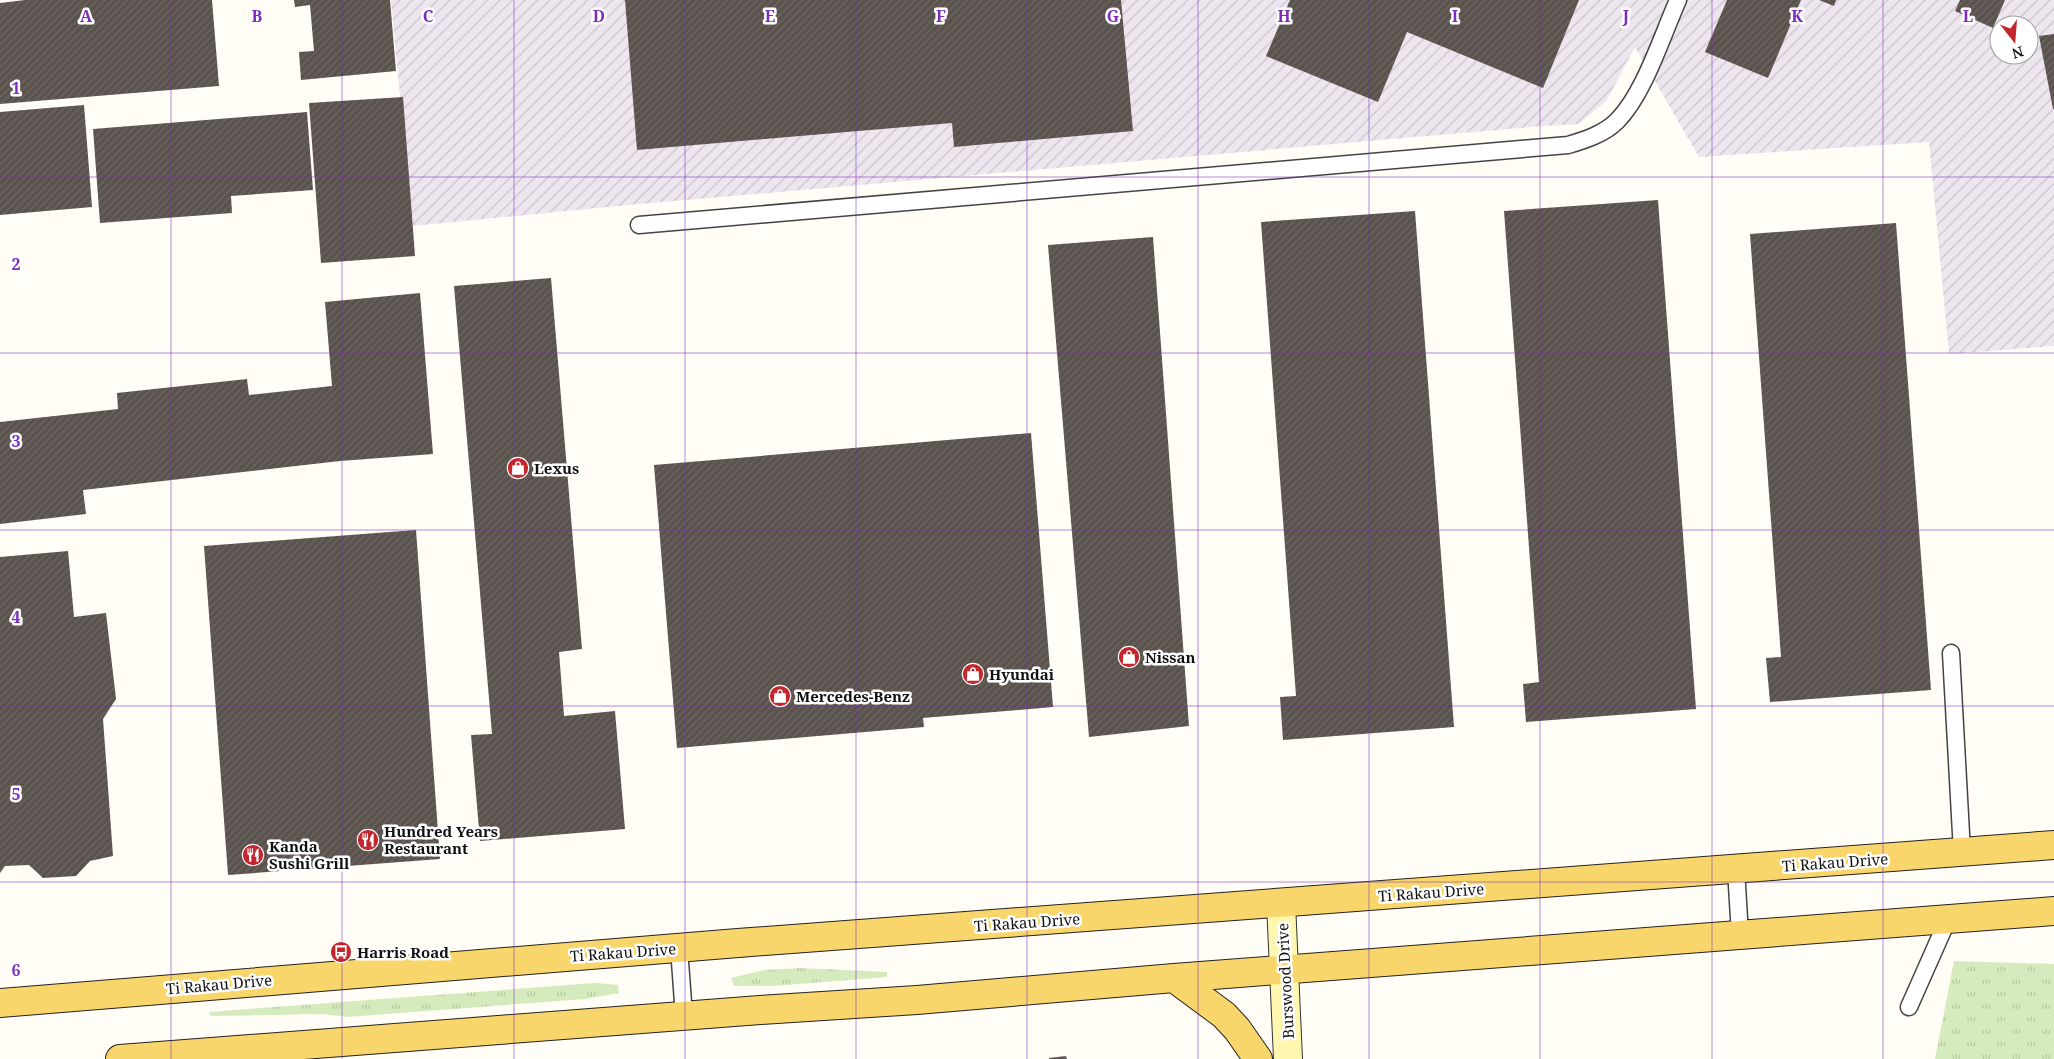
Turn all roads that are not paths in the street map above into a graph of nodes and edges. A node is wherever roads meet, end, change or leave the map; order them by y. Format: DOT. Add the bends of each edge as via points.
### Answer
graph roads {
  1 [pos="1678,0"];
  2 [pos="639,225"];
  3 [pos="1951,653"];
  4 [pos="2054,845"];
  5 [pos="1962,852"];
  6 [pos="1736,869"];
  7 [pos="1281,903"];
  8 [pos="2054,912"];
  9 [pos="1948,919"];
  10 [pos="1740,935"];
  11 [pos="679,948"];
  12 [pos="1286,970"];
  13 [pos="1174,978"];
  14 [pos="0,1002"];
  15 [pos="1909,1007"];
  16 [pos="684,1016"];
  17 [pos="260,1054"];
  18 [pos="120,1059"];
  19 [pos="1258,1059"];
  20 [pos="1288,1059"];
  1 -- 2 [label="lane" via="1636,97 1616,122 1591,138 1568,145"];
  3 -- 5 [label="lane"];
  4 -- 5 [label="main road, Ti Rakau Drive"];
  5 -- 6 [label="main road, Ti Rakau Drive"];
  6 -- 7 [label="main road, Ti Rakau Drive"];
  6 -- 10 [label="lane"];
  7 -- 11 [label="main road, Ti Rakau Drive"];
  7 -- 12 [label="street, Burswood Drive"];
  8 -- 9 [label="main road"];
  9 -- 10 [label="main road"];
  9 -- 15 [label="lane"];
  10 -- 12 [label="main road"];
  11 -- 14 [label="main road, Ti Rakau Drive"];
  11 -- 16 [label="lane"];
  12 -- 13 [label="main road"];
  12 -- 20 [label="street, Burswood Drive"];
  13 -- 16 [label="main road"];
  13 -- 19 [label="main road" via="1224,1015 1238,1029"];
  16 -- 17 [label="main road"];
  17 -- 18 [label="main road"];
}
